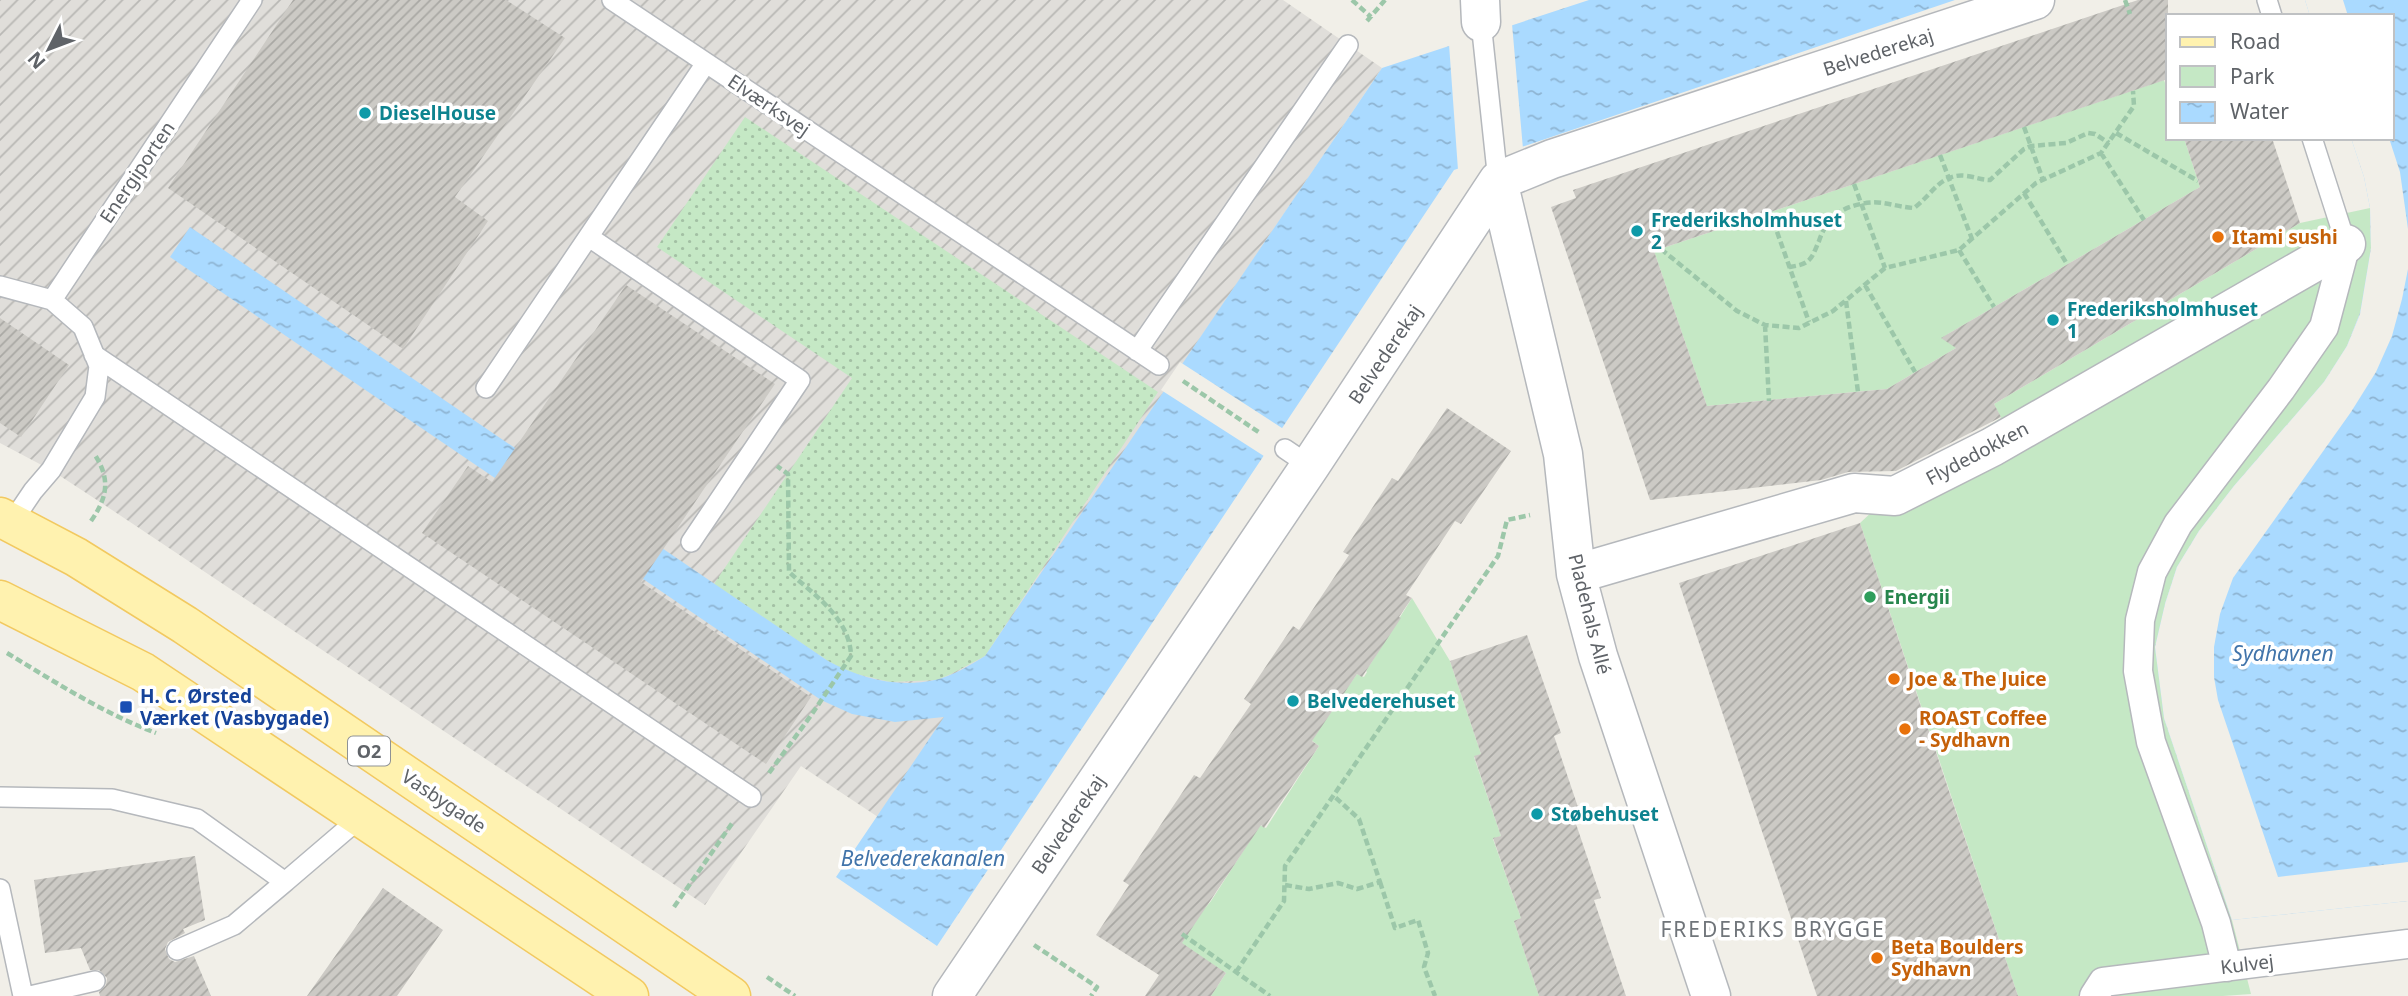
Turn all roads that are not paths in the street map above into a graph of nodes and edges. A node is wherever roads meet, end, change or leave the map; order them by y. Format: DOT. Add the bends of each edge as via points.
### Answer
graph roads {
  1 [pos="252,0"];
  2 [pos="612,0"];
  3 [pos="2035,0"];
  4 [pos="1480,11"];
  5 [pos="1348,45"];
  6 [pos="706,63"];
  7 [pos="2313,140"];
  8 [pos="1498,181"];
  9 [pos="589,237"];
  10 [pos="2346,244"];
  11 [pos="0,286"];
  12 [pos="52,300"];
  13 [pos="1137,351"];
  14 [pos="94,355"];
  15 [pos="1158,365"];
  16 [pos="486,388"];
  17 [pos="4,527"];
  18 [pos="691,542"];
  19 [pos="1576,574"];
  20 [pos="0,600"];
  21 [pos="0,797"];
  22 [pos="751,797"];
  23 [pos="361,817"];
  24 [pos="285,882"];
  25 [pos="0,889"];
  26 [pos="2408,944"];
  27 [pos="177,950"];
  28 [pos="2227,967"];
  29 [pos="95,981"];
  30 [pos="23,996"];
  31 [pos="30,996"];
  32 [pos="628,996"];
  33 [pos="731,996"];
  34 [pos="952,996"];
  35 [pos="1711,996"];
  36 [pos="2094,996"];
  1 -- 12 [label="lane, Energiporten"];
  2 -- 6 [label="lane"];
  3 -- 8 [label="street, Belvederekaj" via="1552,159"];
  4 -- 8 [label="lane"];
  5 -- 13 [label="lane"];
  6 -- 9 [label="lane, Elværksvej"];
  6 -- 13 [label="lane, Elværksvej"];
  7 -- 10 [label="lane"];
  8 -- 19 [label="street, Pladehals Allé" via="1563,454"];
  8 -- 34 [label="street, Belvederekaj" via="1297,458"];
  9 -- 16 [label="lane, Elværksvej"];
  9 -- 18 [label="lane" via="800,380"];
  10 -- 19 [label="street, Flydedokken" via="1993,447 1895,496 1854,493"];
  10 -- 28 [label="street" via="2324,327 2178,524 2152,572 2140,620 2138,671 2151,742 2216,923"];
  11 -- 12 [label="lane"];
  12 -- 14 [label="lane" via="83,327"];
  13 -- 15 [label="lane, Elværksvej"];
  14 -- 17 [label="lane" via="99,366 95,397 51,470"];
  14 -- 22 [label="lane"];
  17 -- 33 [label="main road, Vasbygade / O2" via="69,554 184,625"];
  19 -- 35 [label="street, Pladehals Allé" via="1598,656"];
  20 -- 23 [label="main road" via="143,672"];
  21 -- 24 [label="lane" via="112,799 197,819"];
  23 -- 24 [label="lane"];
  23 -- 32 [label="main road"];
  24 -- 27 [label="lane" via="234,925"];
  25 -- 30 [label="lane"];
  26 -- 28 [label="street, Kulvej"];
  28 -- 36 [label="street, Kulvej" via="2103,982"];
  29 -- 31 [label="lane"];
}
